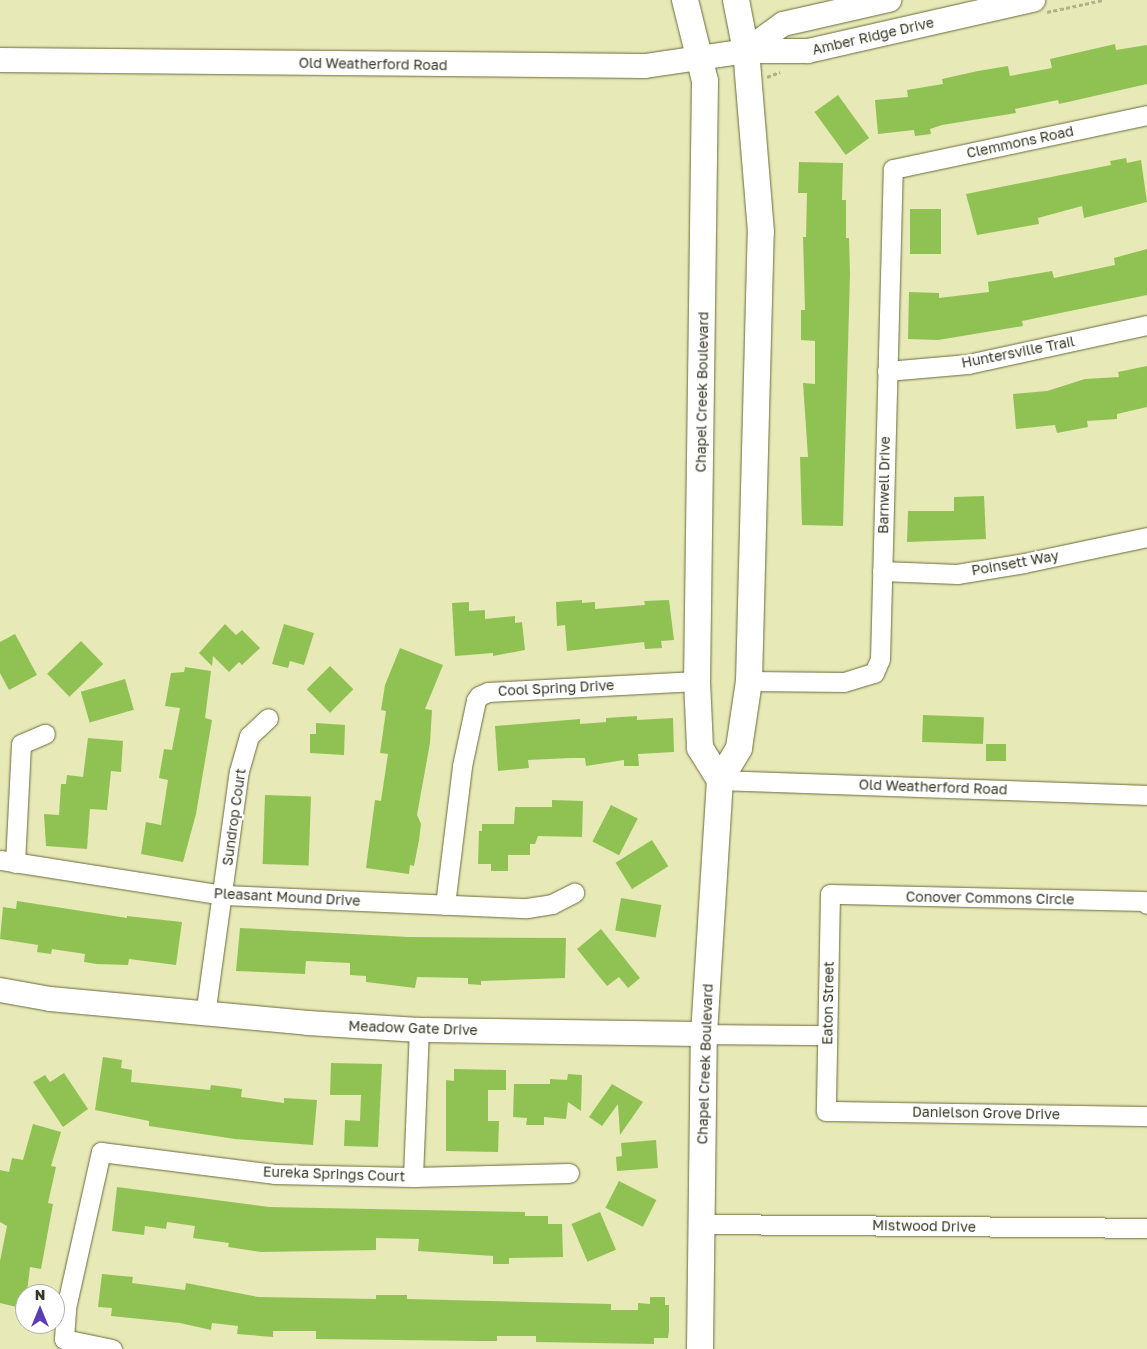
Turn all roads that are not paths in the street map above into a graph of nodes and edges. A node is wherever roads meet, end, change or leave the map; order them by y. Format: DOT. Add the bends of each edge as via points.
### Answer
graph roads {
  1 [pos="685,0"];
  2 [pos="736,0"];
  3 [pos="889,0"];
  4 [pos="1033,0"];
  5 [pos="746,51"];
  6 [pos="700,58"];
  7 [pos="0,60"];
  8 [pos="1147,115"];
  9 [pos="893,169"];
  10 [pos="1147,326"];
  11 [pos="887,371"];
  12 [pos="1147,537"];
  13 [pos="882,571"];
  14 [pos="697,681"];
  15 [pos="749,681"];
  16 [pos="268,718"];
  17 [pos="45,734"];
  18 [pos="720,780"];
  19 [pos="1147,795"];
  20 [pos="8,862"];
  21 [pos="574,893"];
  22 [pos="830,894"];
  23 [pos="224,895"];
  24 [pos="1147,904"];
  25 [pos="446,905"];
  26 [pos="0,990"];
  27 [pos="205,1014"];
  28 [pos="419,1030"];
  29 [pos="704,1034"];
  30 [pos="827,1036"];
  31 [pos="826,1111"];
  32 [pos="1147,1116"];
  33 [pos="569,1173"];
  34 [pos="413,1177"];
  35 [pos="702,1224"];
  36 [pos="1147,1228"];
  37 [pos="112,1349"];
  38 [pos="700,1349"];
  1 -- 6 [label="main road, Chapel Creek Boulevard"];
  2 -- 5 [label="main road, Chapel Creek Boulevard"];
  3 -- 5 [label="street" via="783,24"];
  4 -- 5 [label="street, Amber Ridge Drive" via="808,51"];
  5 -- 6 [label="street, Old Weatherford Road"];
  5 -- 15 [label="main road, Chapel Creek Boulevard" via="761,232"];
  6 -- 7 [label="street, Old Weatherford Road" via="630,67"];
  6 -- 14 [label="main road, Chapel Creek Boulevard" via="705,81 705,149"];
  8 -- 9 [label="street, Clemmons Road"];
  9 -- 11 [label="street, Barnwell Drive"];
  10 -- 11 [label="street, Huntersville Trail" via="968,364"];
  11 -- 13 [label="street, Barnwell Drive"];
  12 -- 13 [label="street, Poinsett Way" via="957,574"];
  13 -- 15 [label="street, Barnwell Drive" via="880,659 874,672 844,682"];
  14 -- 18 [label="main road, Chapel Creek Boulevard" via="700,748"];
  14 -- 25 [label="street, Cool Spring Drive" via="488,692 479,696 462,766"];
  15 -- 18 [label="main road, Chapel Creek Boulevard" via="739,748"];
  16 -- 23 [label="street, Sundrop Court" via="249,736 239,771"];
  17 -- 20 [label="street" via="21,744"];
  18 -- 19 [label="street, Old Weatherford Road"];
  18 -- 29 [label="main road, Chapel Creek Boulevard"];
  20 -- 23 [label="street, Pleasant Mound Drive"];
  21 -- 25 [label="street, Pleasant Mound Drive" via="552,904 527,908"];
  22 -- 24 [label="street, Conover Commons Circle" via="1144,901"];
  22 -- 30 [label="street, Eaton Street"];
  23 -- 25 [label="street, Pleasant Mound Drive"];
  23 -- 27 [label="street, Sundrop Court"];
  26 -- 27 [label="street, Meadow Gate Drive" via="50,999"];
  27 -- 28 [label="street, Meadow Gate Drive"];
  28 -- 29 [label="street, Meadow Gate Drive"];
  28 -- 34 [label="street"];
  29 -- 30 [label="street, Meadow Gate Drive"];
  29 -- 35 [label="main road, Chapel Creek Boulevard"];
  30 -- 31 [label="street, Eaton Street"];
  31 -- 32 [label="street, Danielson Grove Drive"];
  33 -- 34 [label="street, Eureka Springs Court"];
  34 -- 37 [label="street, Eureka Springs Court" via="274,1174 101,1152 66,1308 64,1339"];
  35 -- 36 [label="street, Mistwood Drive"];
  35 -- 38 [label="main road, Chapel Creek Boulevard"];
}
